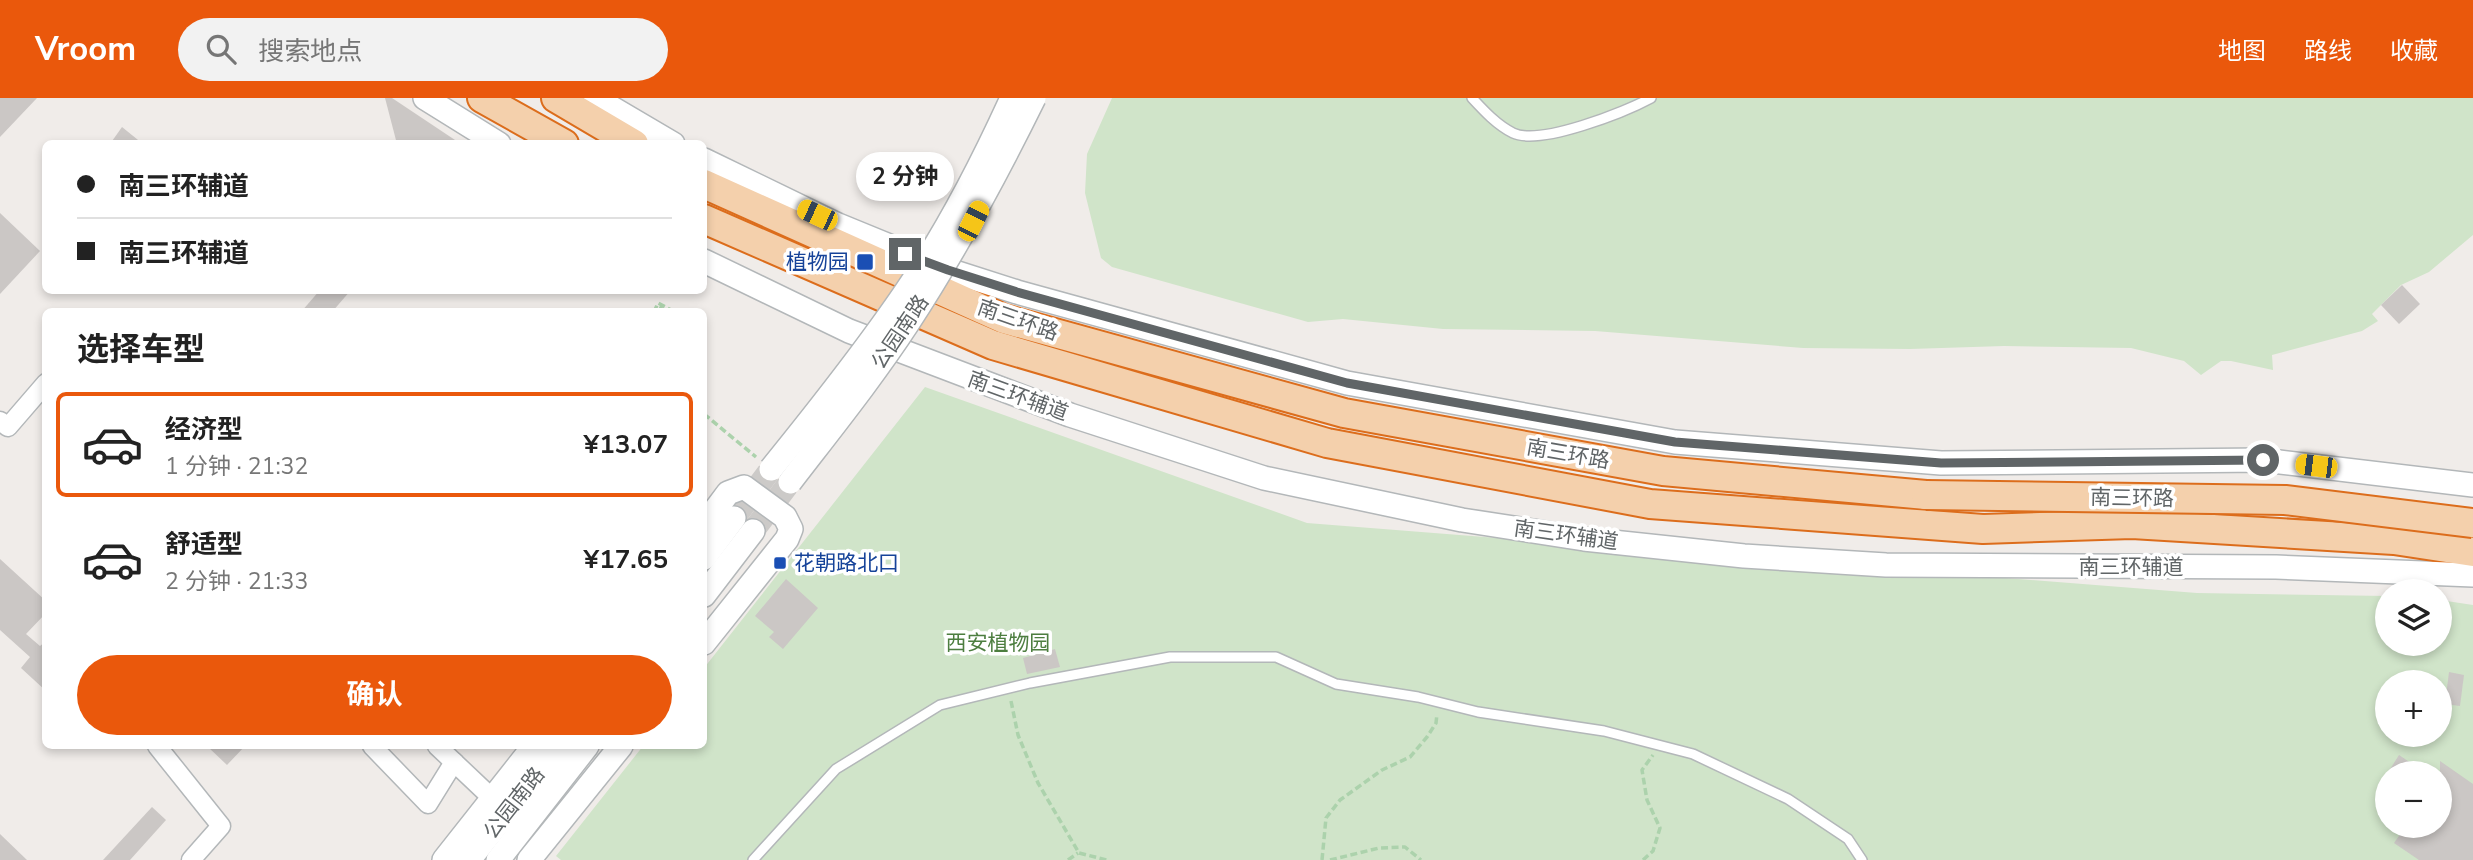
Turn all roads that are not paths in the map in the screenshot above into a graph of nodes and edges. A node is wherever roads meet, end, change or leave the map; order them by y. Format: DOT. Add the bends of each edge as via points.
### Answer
graph roads {
  1 [pos="425,98"];
  2 [pos="482,98"];
  3 [pos="556,98"];
  4 [pos="595,98"];
  5 [pos="1005,98"];
  6 [pos="1012,98"];
  7 [pos="1036,98"];
  8 [pos="1472,98"];
  9 [pos="1651,98"];
  10 [pos="493,140"];
  11 [pos="557,140"];
  12 [pos="627,140"];
  13 [pos="666,140"];
  14 [pos="707,161"];
  15 [pos="707,185"];
  16 [pos="707,220"];
  17 [pos="707,262"];
  18 [pos="938,267"];
  19 [pos="42,388"];
  20 [pos="0,421"];
  21 [pos="2473,485"];
  22 [pos="707,521"];
  23 [pos="2473,523"];
  24 [pos="2473,552"];
  25 [pos="707,555"];
  26 [pos="2473,575"];
  27 [pos="707,590"];
  28 [pos="707,639"];
  29 [pos="159,749"];
  30 [pos="375,749"];
  31 [pos="440,749"];
  32 [pos="532,749"];
  33 [pos="557,749"];
  34 [pos="585,749"];
  35 [pos="619,749"];
  36 [pos="454,762"];
  37 [pos="493,799"];
  38 [pos="191,860"];
  39 [pos="444,860"];
  40 [pos="469,860"];
  41 [pos="498,860"];
  42 [pos="529,860"];
  43 [pos="752,860"];
  44 [pos="1862,860"];
  1 -- 10 [label="main road"];
  2 -- 11 [label="highway"];
  3 -- 12 [label="highway"];
  4 -- 13 [label="main road"];
  5 -- 18 [label="main road"];
  6 -- 7 [label="main road, 公园南路, bridge" via="944,230 907,290 770,472 858,395 908,324"];
  7 -- 18 [label="main road"];
  8 -- 9 [label="lane" via="1514,134 1536,137"];
  14 -- 18 [label="main road"];
  15 -- 23 [label="highway, 南三环路, bridge" via="1004,319 1344,413 1663,471 1926,495 2284,500"];
  16 -- 24 [label="highway, 南三环路" via="993,345 1327,443 1650,504 1983,529 2132,524 2394,540"];
  17 -- 26 [label="main road, 南三环辅道" via="849,331 1070,415 1264,478 1462,520 1744,556 1886,565 2276,567"];
  18 -- 21 [label="main road" via="1347,383 1675,442 1941,463 2263,460"];
  19 -- 20 [label="street" via="8,426"];
  22 -- 28 [label="main road" via="728,493 744,487 785,517 791,529 788,539"];
  25 -- 27 [label="main road" via="744,524"];
  29 -- 38 [label="street" via="222,826"];
  30 -- 36 [label="street" via="428,804"];
  31 -- 36 [label="street"];
  32 -- 37 [label="main road"];
  33 -- 40 [label="main road, 公园南路"];
  34 -- 41 [label="main road, 公园南路"];
  35 -- 42 [label="main road"];
  36 -- 37 [label="street"];
  37 -- 39 [label="main road"];
  43 -- 44 [label="lane" via="836,769 940,705 1170,657 1276,657 1336,684 1604,731 1693,754 1788,799 1848,839"];
}
